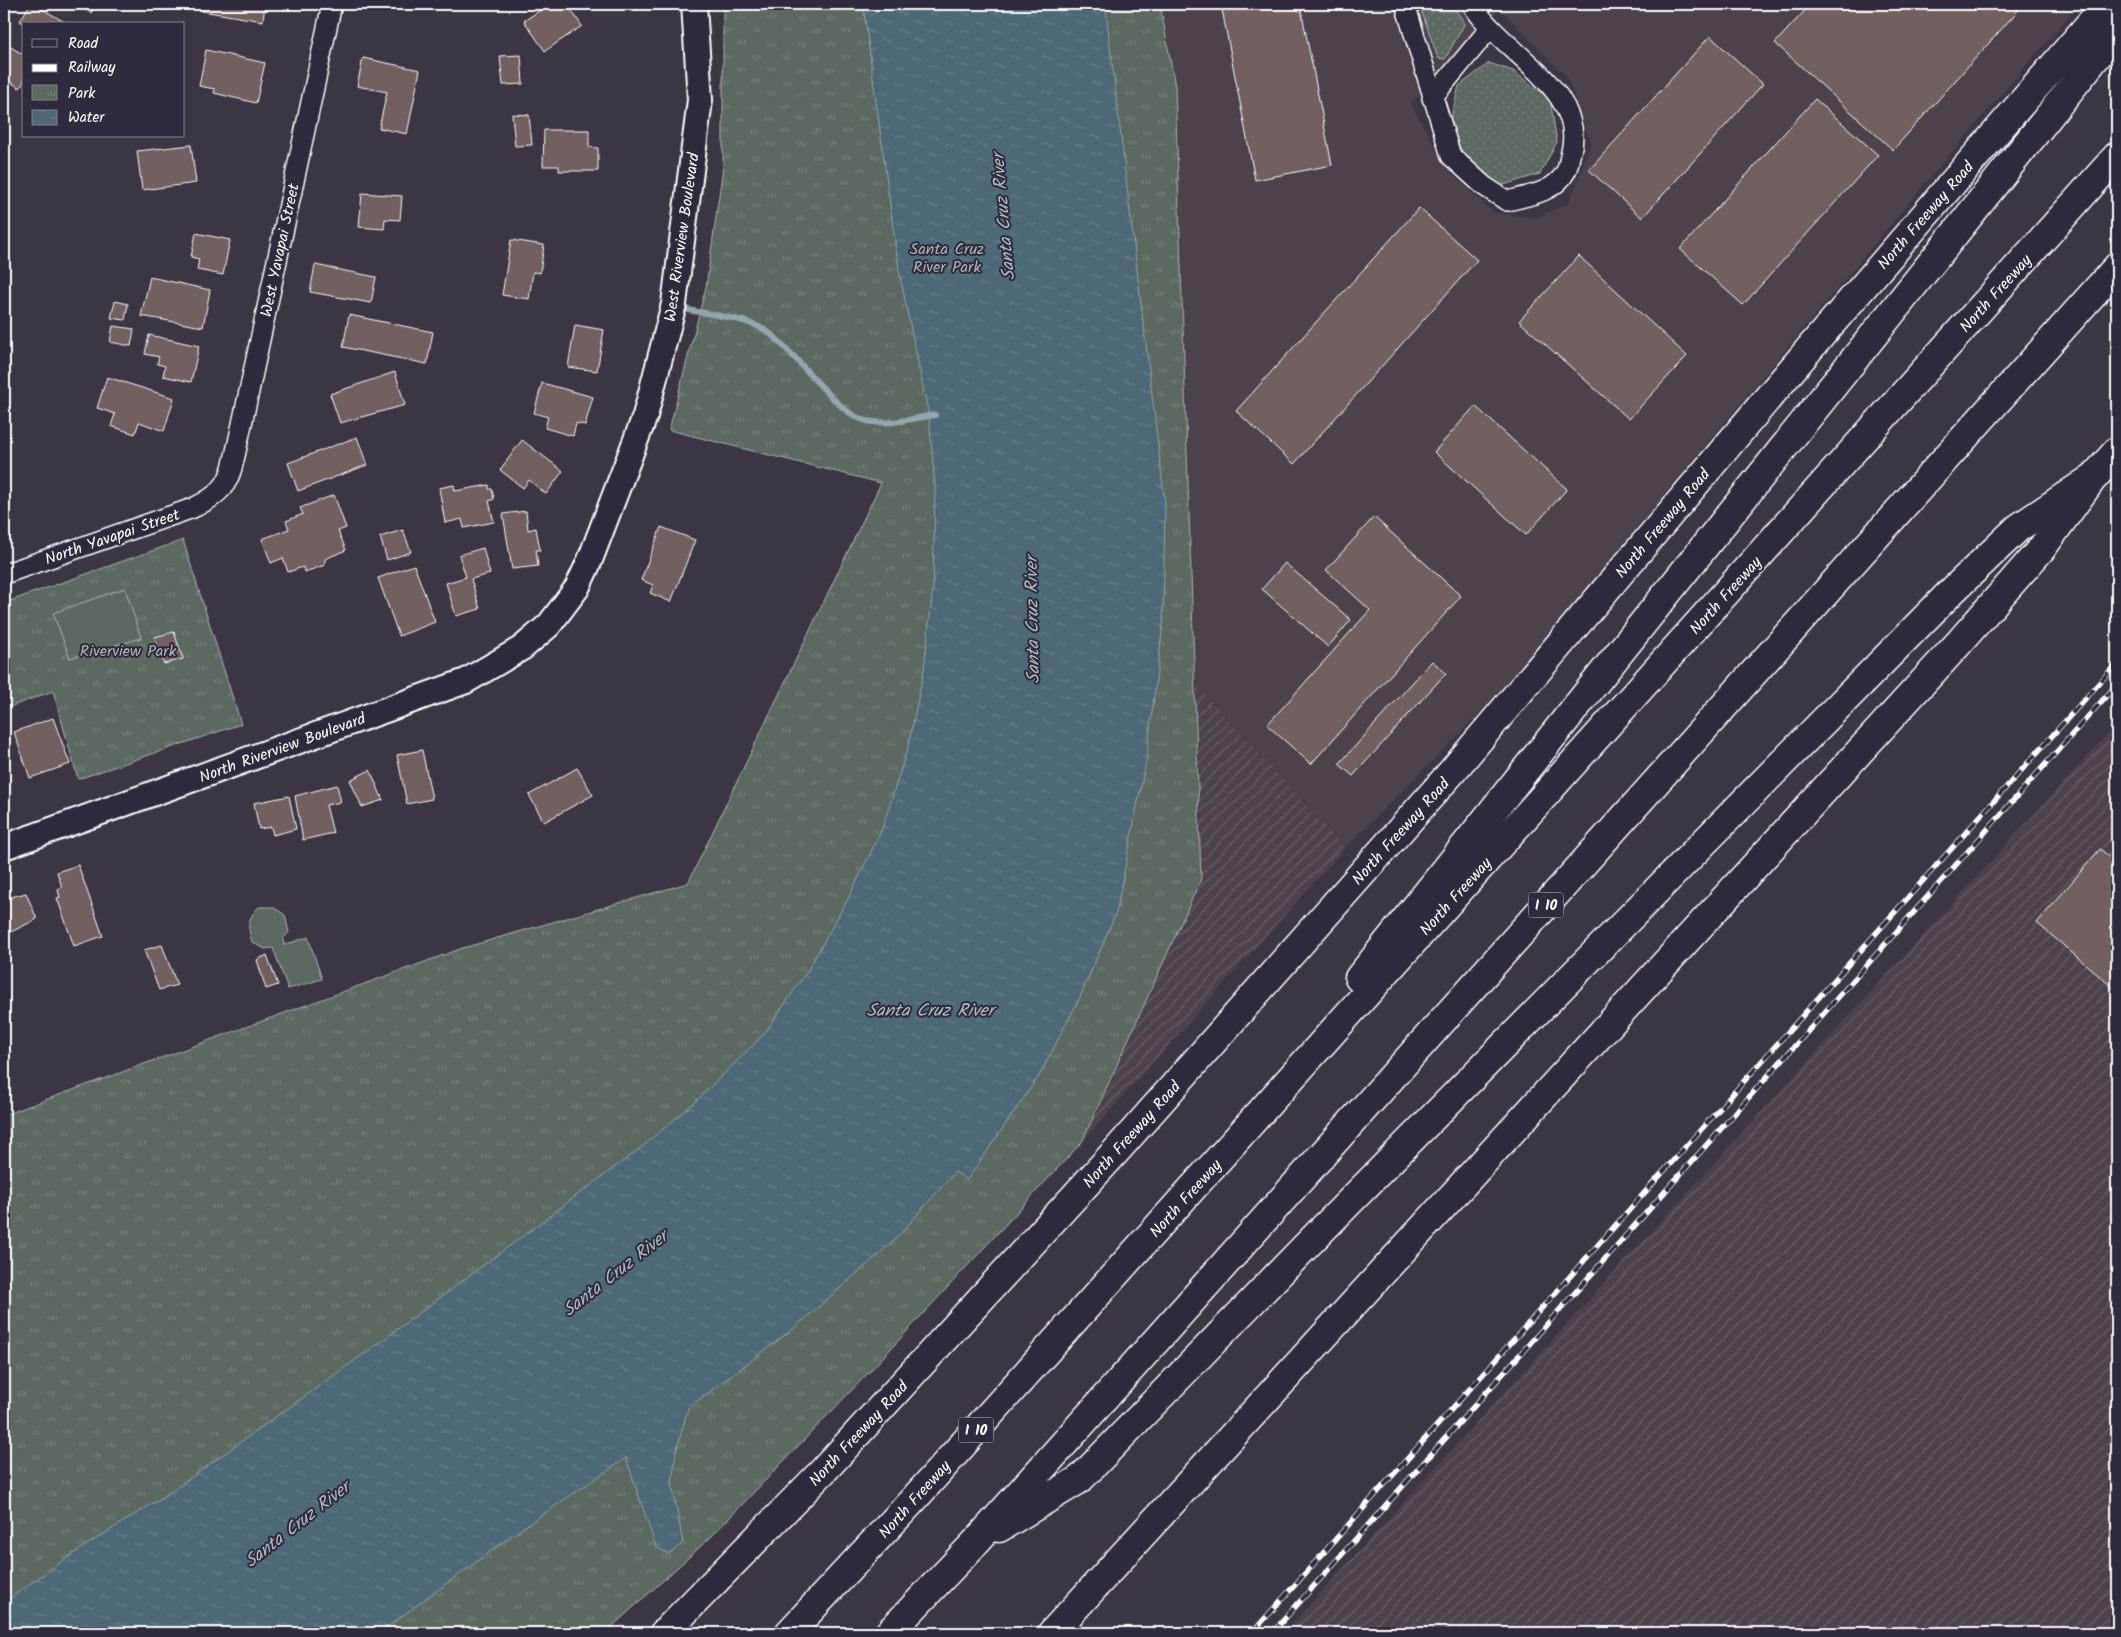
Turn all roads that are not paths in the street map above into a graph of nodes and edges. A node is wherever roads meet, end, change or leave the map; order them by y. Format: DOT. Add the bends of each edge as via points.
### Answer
graph roads {
  1 [pos="332,4"];
  2 [pos="694,4"];
  3 [pos="1405,4"];
  4 [pos="1472,4"];
  5 [pos="2107,4"];
  6 [pos="1490,28"];
  7 [pos="2117,31"];
  8 [pos="1432,98"];
  9 [pos="2117,156"];
  10 [pos="2117,267"];
  11 [pos="2117,452"];
  12 [pos="2095,476"];
  13 [pos="219,494"];
  14 [pos="4,574"];
  15 [pos="549,625"];
  16 [pos="4,848"];
  17 [pos="1161,1225"];
  18 [pos="974,1544"];
  19 [pos="664,1633"];
  20 [pos="789,1633"];
  21 [pos="889,1633"];
  22 [pos="1052,1633"];
  1 -- 13 [label="street, West Yavapai Street" via="238,444 228,479"];
  2 -- 15 [label="street, West Riverview Boulevard" via="700,100 674,304 645,416 590,560 577,588"];
  3 -- 8 [label="street"];
  4 -- 6 [label="street"];
  5 -- 19 [label="main road, North Freeway Road" via="1811,346 1450,774 1118,1149 838,1455"];
  6 -- 8 [label="street"];
  6 -- 8 [label="street" via="1545,78 1569,114 1573,145 1566,171 1552,188 1508,201 1484,186 1451,156"];
  7 -- 17 [label="main road"];
  9 -- 17 [label="main road, North Freeway / I 10"];
  10 -- 18 [label="main road, I 10"];
  11 -- 12 [label="main road"];
  12 -- 18 [label="main road" via="2018,528 1950,593 1080,1479"];
  12 -- 22 [label="main road" via="2042,548 1957,645"];
  13 -- 14 [label="street, North Yavapai Street" via="192,508"];
  15 -- 16 [label="street, North Riverview Boulevard" via="522,648 466,681"];
  17 -- 20 [label="main road, North Freeway / I 10"];
  18 -- 21 [label="main road, I 10"];
}
